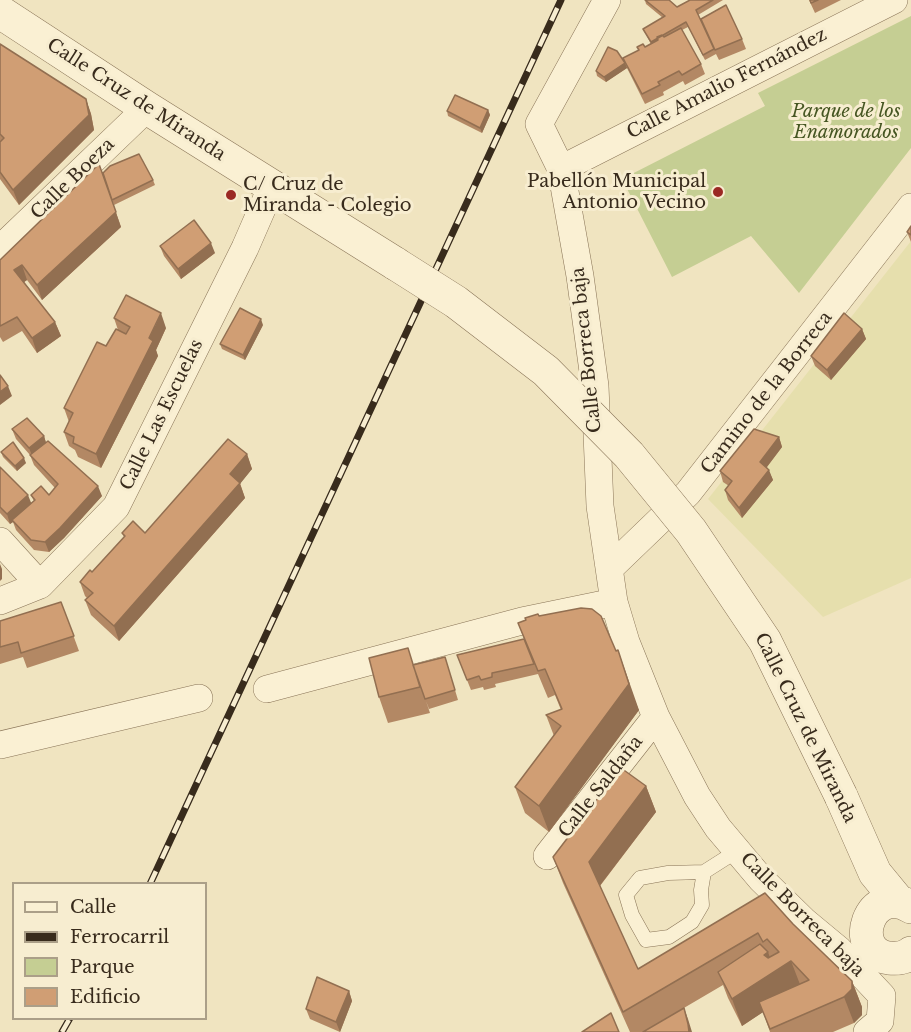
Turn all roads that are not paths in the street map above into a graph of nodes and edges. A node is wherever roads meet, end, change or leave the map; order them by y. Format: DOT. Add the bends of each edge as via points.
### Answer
graph roads {
  1 [pos="608,0"];
  2 [pos="894,0"];
  3 [pos="0,12"];
  4 [pos="147,108"];
  5 [pos="561,169"];
  6 [pos="272,186"];
  7 [pos="911,207"];
  8 [pos="0,249"];
  9 [pos="0,541"];
  10 [pos="610,568"];
  11 [pos="40,585"];
  12 [pos="0,601"];
  13 [pos="614,602"];
  14 [pos="267,689"];
  15 [pos="199,698"];
  16 [pos="656,717"];
  17 [pos="0,745"];
  18 [pos="737,851"];
  19 [pos="547,856"];
  20 [pos="704,872"];
  21 [pos="887,911"];
  22 [pos="839,950"];
  23 [pos="906,959"];
  24 [pos="872,984"];
  25 [pos="867,1032"];
  1 -- 5 [label="street, Calle Borreca baja" via="539,124"];
  2 -- 5 [label="street, Calle Amalio Fernández"];
  3 -- 4 [label="street, Calle Cruz de Miranda"];
  4 -- 6 [label="street, Calle Cruz de Miranda"];
  4 -- 8 [label="street, Calle Boeza"];
  5 -- 10 [label="street, Calle Borreca baja" via="595,386 600,506"];
  6 -- 11 [label="street, Calle Las Escuelas" via="116,507"];
  6 -- 21 [label="street, Calle Cruz de Miranda, bridge" via="456,302 546,371 629,455 691,531 765,641 841,796"];
  7 -- 10 [label="street, Camino de la Borreca" via="688,493"];
  9 -- 11 [label="street"];
  10 -- 13 [label="street, Calle Borreca baja"];
  11 -- 12 [label="street, Calle Las Escuelas"];
  13 -- 14 [label="street" via="522,621"];
  13 -- 16 [label="street, Calle Borreca baja"];
  15 -- 17 [label="street"];
  16 -- 18 [label="street, Calle Borreca baja" via="702,804"];
  16 -- 19 [label="street, Calle Saldaña"];
  18 -- 20 [label="lane"];
  18 -- 22 [label="street, Calle Borreca baja" via="804,921"];
  20 -- 20 [label="lane" via="640,878 626,895 646,940 669,937 692,922 702,905"];
  21 -- 22 [label="street"];
  21 -- 23 [label="street" via="867,940 886,958"];
  22 -- 24 [label="street, Calle Borreca baja"];
  23 -- 24 [label="street"];
  24 -- 25 [label="street, Calle Borreca baja" via="882,996 880,1021"];
}
